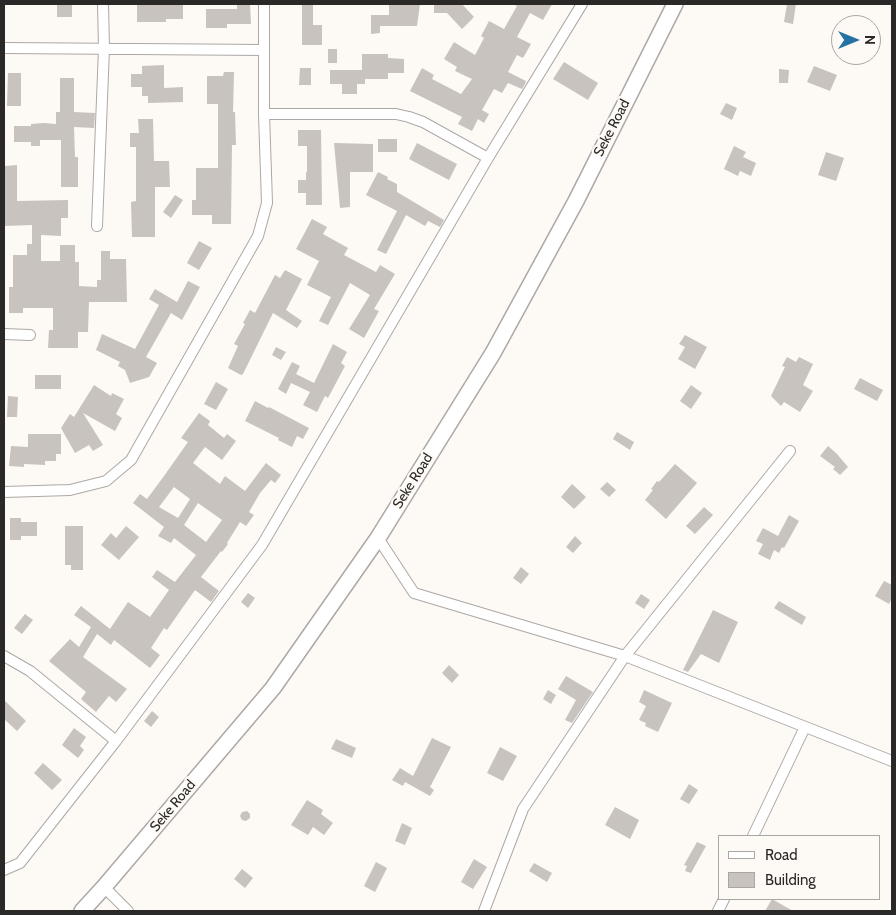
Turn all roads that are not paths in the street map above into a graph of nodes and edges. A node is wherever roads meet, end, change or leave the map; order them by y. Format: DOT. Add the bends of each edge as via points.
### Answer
graph roads {
  1 [pos="103,4"];
  2 [pos="264,4"];
  3 [pos="582,4"];
  4 [pos="675,4"];
  5 [pos="4,48"];
  6 [pos="104,48"];
  7 [pos="264,50"];
  8 [pos="264,114"];
  9 [pos="488,158"];
  10 [pos="97,226"];
  11 [pos="4,334"];
  12 [pos="30,334"];
  13 [pos="790,451"];
  14 [pos="4,492"];
  15 [pos="378,538"];
  16 [pos="4,656"];
  17 [pos="625,656"];
  18 [pos="805,727"];
  19 [pos="116,741"];
  20 [pos="892,760"];
  21 [pos="753,835"];
  22 [pos="4,870"];
  23 [pos="104,887"];
  24 [pos="82,911"];
  25 [pos="128,911"];
  26 [pos="484,911"];
  1 -- 6 [label="street"];
  2 -- 7 [label="street"];
  3 -- 9 [label="street"];
  4 -- 15 [label="main road, Seke Road" via="576,201 493,353"];
  5 -- 6 [label="street"];
  6 -- 7 [label="street"];
  6 -- 10 [label="street"];
  7 -- 8 [label="street"];
  8 -- 9 [label="street" via="396,114 423,122"];
  8 -- 14 [label="street" via="267,203 258,236 131,460 106,481 70,490"];
  9 -- 19 [label="street" via="262,545"];
  11 -- 12 [label="street"];
  13 -- 17 [label="street"];
  15 -- 17 [label="street" via="414,594"];
  15 -- 23 [label="main road, Seke Road" via="273,688"];
  16 -- 19 [label="street" via="30,671"];
  17 -- 18 [label="street"];
  17 -- 26 [label="street" via="523,809"];
  18 -- 20 [label="street"];
  18 -- 21 [label="street"];
  19 -- 22 [label="street" via="20,863"];
  23 -- 24 [label="main road, Seke Road"];
  23 -- 25 [label="street"];
}
